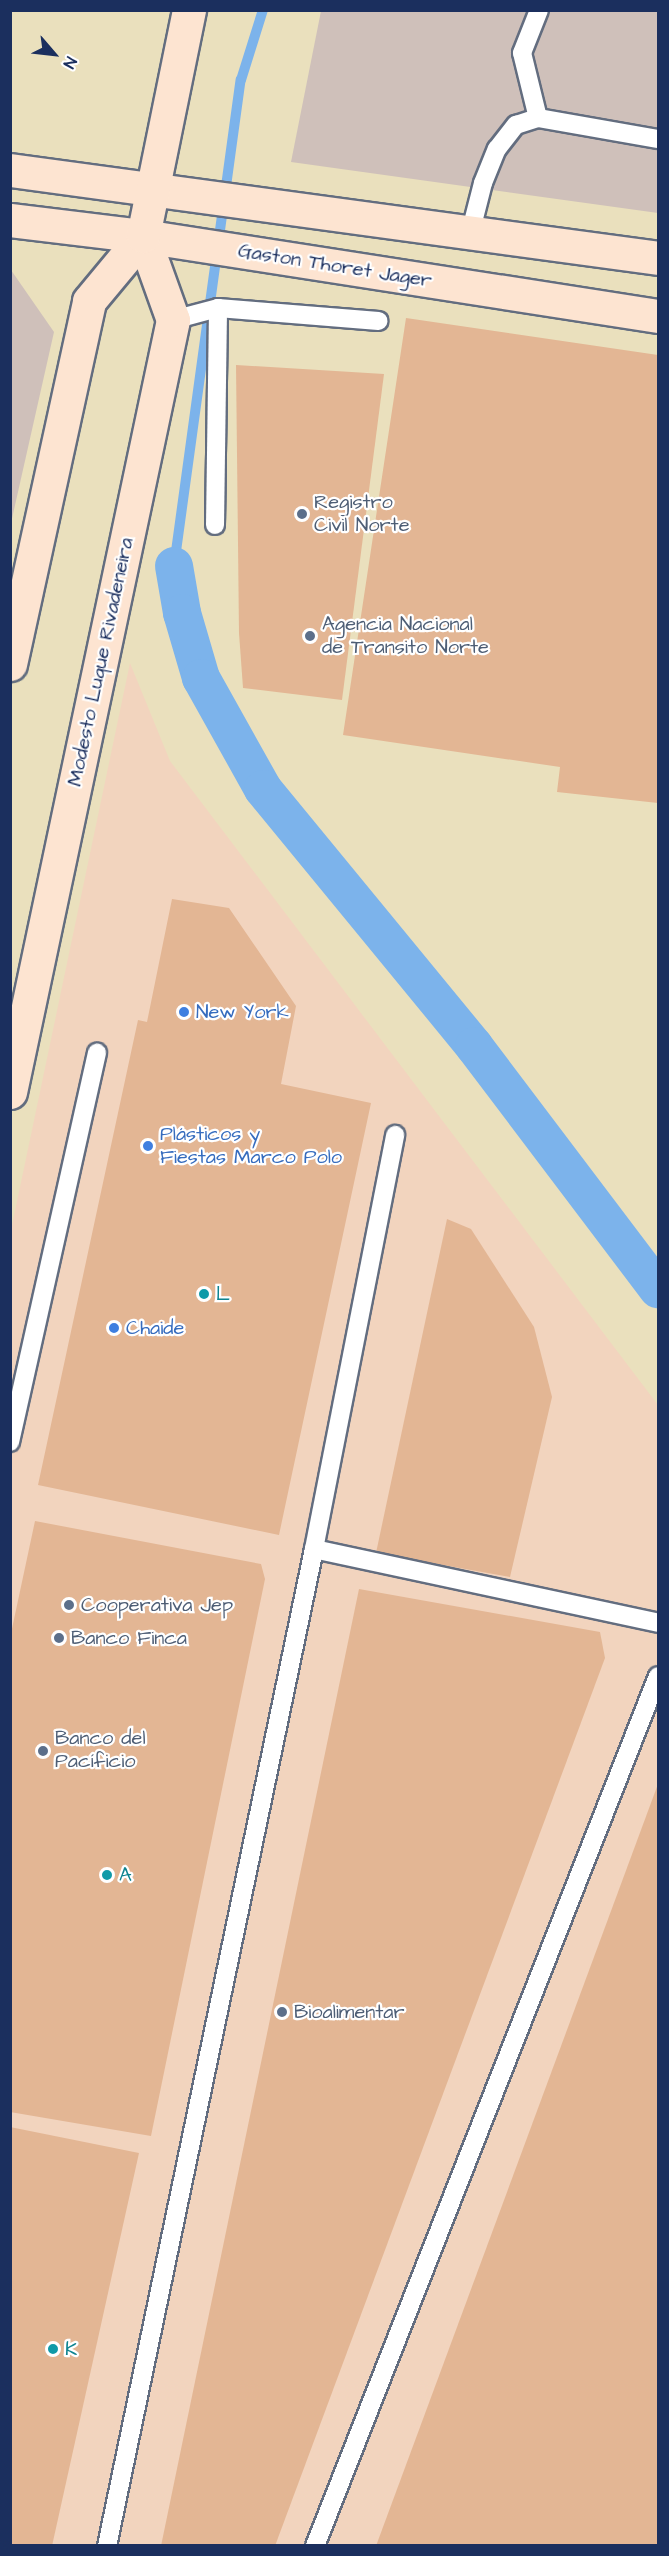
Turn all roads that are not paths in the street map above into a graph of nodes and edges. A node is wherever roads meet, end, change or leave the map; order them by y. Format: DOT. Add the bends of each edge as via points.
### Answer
graph roads {
  1 [pos="189,10"];
  2 [pos="539,10"];
  3 [pos="538,118"];
  4 [pos="658,139"];
  5 [pos="10,170"];
  6 [pos="151,188"];
  7 [pos="10,219"];
  8 [pos="470,234"];
  9 [pos="143,236"];
  10 [pos="658,258"];
  11 [pos="218,308"];
  12 [pos="658,316"];
  13 [pos="173,320"];
  14 [pos="378,321"];
  15 [pos="215,525"];
  16 [pos="20,570"];
  17 [pos="10,664"];
  18 [pos="97,1053"];
  19 [pos="10,1092"];
  20 [pos="395,1135"];
  21 [pos="10,1442"];
  22 [pos="314,1549"];
  23 [pos="658,1623"];
  24 [pos="658,1676"];
  25 [pos="107,2546"];
  26 [pos="315,2546"];
  1 -- 6 [label="street"];
  2 -- 3 [label="lane" via="522,53"];
  3 -- 4 [label="lane"];
  3 -- 8 [label="lane" via="516,125 497,149 483,183"];
  5 -- 6 [label="street"];
  6 -- 8 [label="street"];
  6 -- 9 [label="street"];
  7 -- 9 [label="street, Gaston Thoret Jager"];
  8 -- 10 [label="street"];
  9 -- 12 [label="street, Gaston Thoret Jager"];
  9 -- 13 [label="street"];
  9 -- 16 [label="street" via="89,301"];
  11 -- 13 [label="lane"];
  11 -- 14 [label="lane"];
  11 -- 15 [label="lane"];
  13 -- 19 [label="street, Modesto Luque Rivadeneira"];
  16 -- 17 [label="street"];
  18 -- 21 [label="lane"];
  20 -- 22 [label="lane"];
  22 -- 23 [label="lane"];
  22 -- 25 [label="lane"];
  24 -- 26 [label="lane"];
}
